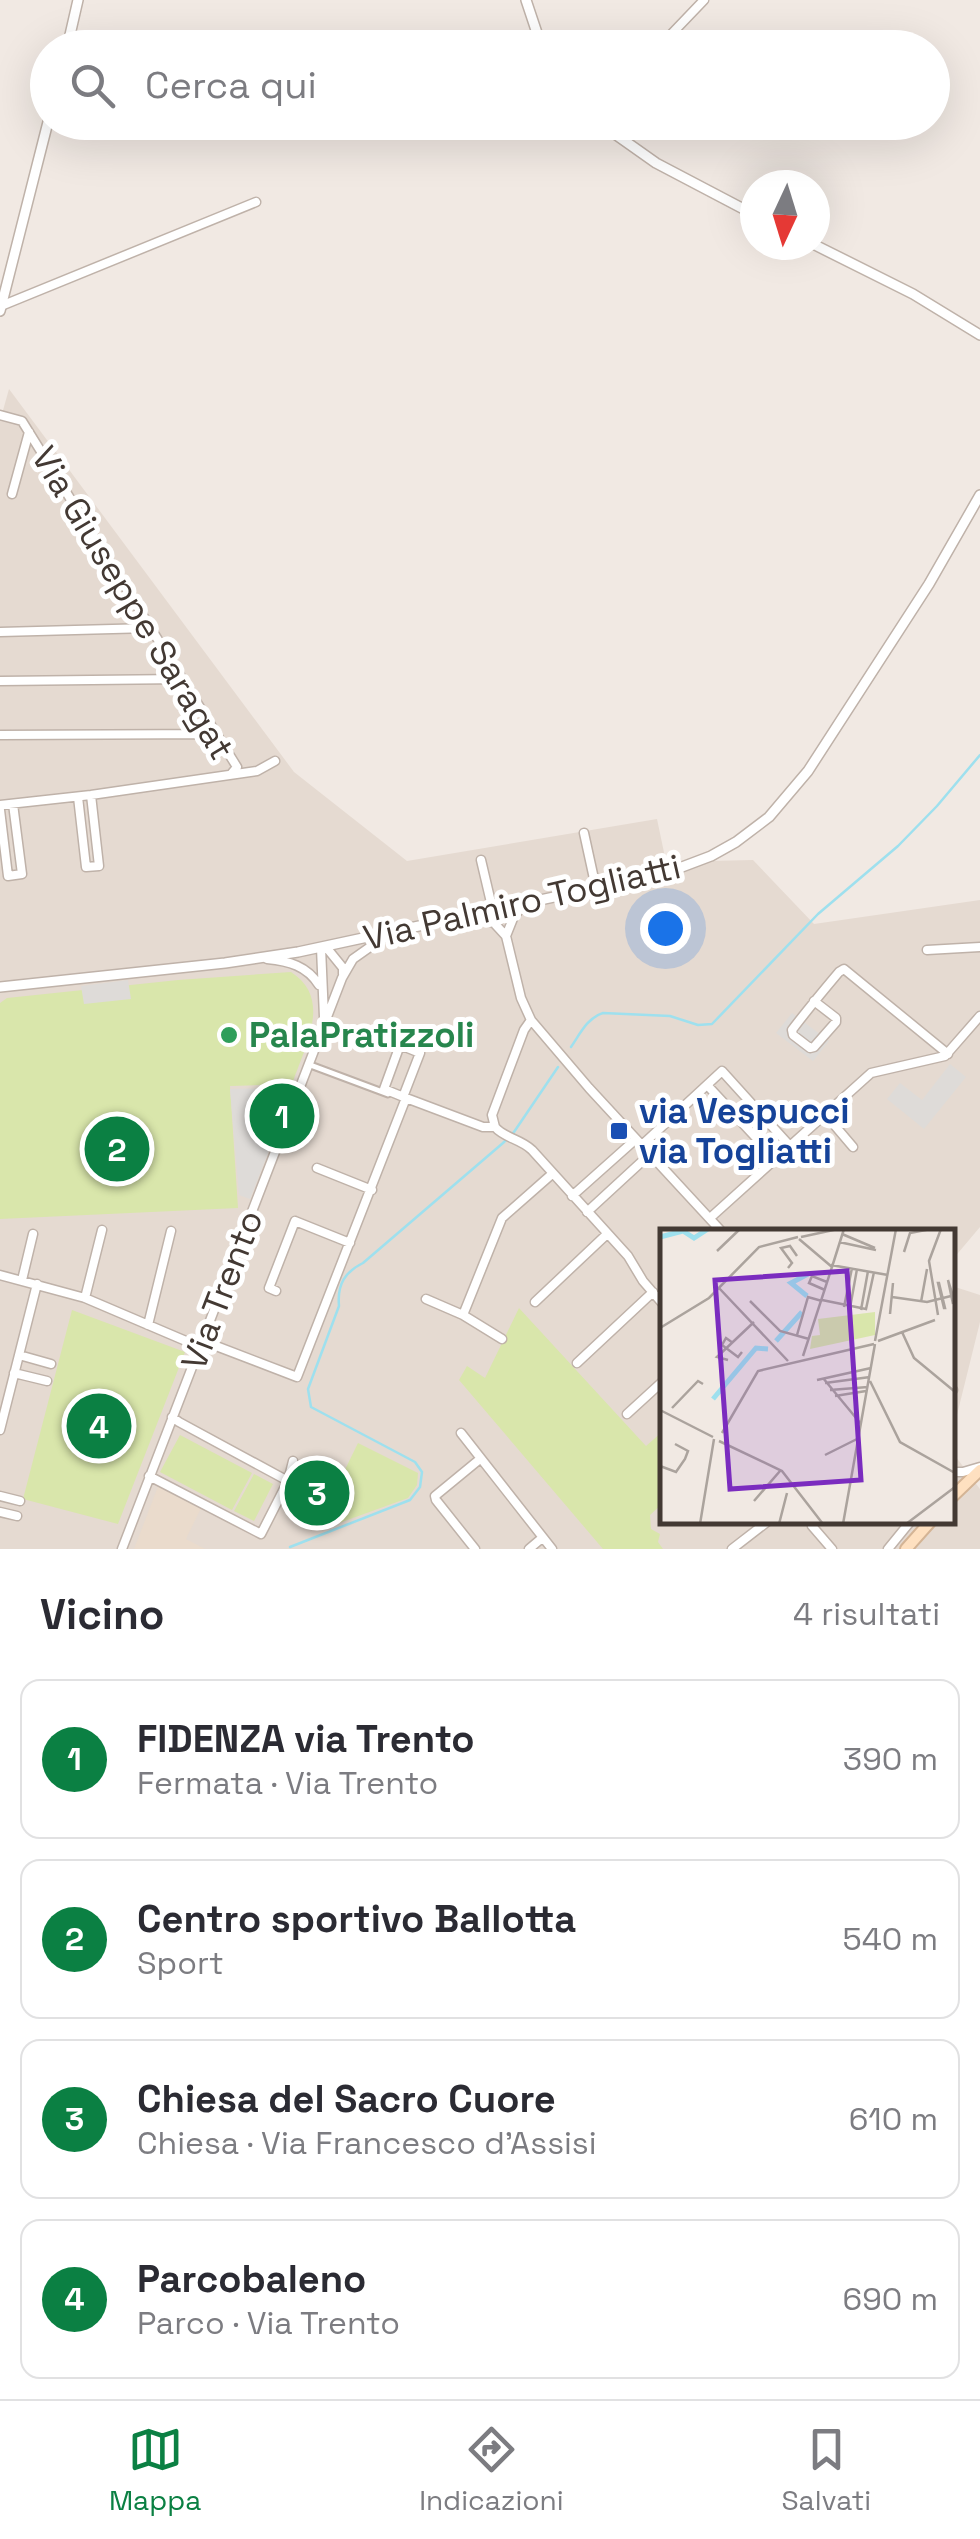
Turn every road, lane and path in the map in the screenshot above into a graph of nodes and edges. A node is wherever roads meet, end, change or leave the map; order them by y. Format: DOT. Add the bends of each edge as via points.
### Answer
graph roads {
  1 [pos="78,0"];
  2 [pos="526,0"];
  3 [pos="704,0"];
  4 [pos="70,30"];
  5 [pos="536,30"];
  6 [pos="675,30"];
  7 [pos="44,140"];
  8 [pos="623,140"];
  9 [pos="256,202"];
  10 [pos="740,207"];
  11 [pos="830,252"];
  12 [pos="0,308"];
  13 [pos="980,338"];
  14 [pos="0,415"];
  15 [pos="29,432"];
  16 [pos="12,494"];
  17 [pos="980,495"];
  18 [pos="151,628"];
  19 [pos="0,632"];
  20 [pos="183,679"];
  21 [pos="0,681"];
  22 [pos="217,734"];
  23 [pos="0,735"];
  24 [pos="275,761"];
  25 [pos="232,773"];
  26 [pos="92,795"];
  27 [pos="78,796"];
  28 [pos="13,804"];
  29 [pos="0,808"];
  30 [pos="584,833"];
  31 [pos="481,860"];
  32 [pos="596,888"];
  33 [pos="524,904"];
  34 [pos="496,910"];
  35 [pos="471,916"];
  36 [pos="510,924"];
  37 [pos="395,931"];
  38 [pos="503,932"];
  39 [pos="324,947"];
  40 [pos="980,947"];
  41 [pos="927,950"];
  42 [pos="258,958"];
  43 [pos="342,978"];
  44 [pos="0,987"];
  45 [pos="323,990"];
  46 [pos="814,1001"];
  47 [pos="980,1016"];
  48 [pos="531,1020"];
  49 [pos="322,1032"];
  50 [pos="948,1054"];
  51 [pos="314,1066"];
  52 [pos="707,1085"];
  53 [pos="404,1099"];
  54 [pos="825,1114"];
  55 [pos="495,1126"];
  56 [pos="639,1142"];
  57 [pos="789,1145"];
  58 [pos="853,1147"];
  59 [pos="650,1154"];
  60 [pos="775,1158"];
  61 [pos="317,1168"];
  62 [pos="599,1172"];
  63 [pos="552,1174"];
  64 [pos="614,1187"];
  65 [pos="372,1190"];
  66 [pos="572,1196"];
  67 [pos="587,1212"];
  68 [pos="710,1218"];
  69 [pos="719,1229"];
  70 [pos="102,1230"];
  71 [pos="171,1231"];
  72 [pos="33,1234"];
  73 [pos="606,1235"];
  74 [pos="350,1242"];
  75 [pos="0,1275"];
  76 [pos="22,1280"];
  77 [pos="37,1284"];
  78 [pos="276,1290"];
  79 [pos="653,1292"];
  80 [pos="85,1298"];
  81 [pos="426,1299"];
  82 [pos="660,1301"];
  83 [pos="535,1302"];
  84 [pos="463,1316"];
  85 [pos="148,1325"];
  86 [pos="502,1339"];
  87 [pos="201,1344"];
  88 [pos="19,1355"];
  89 [pos="577,1362"];
  90 [pos="51,1364"];
  91 [pos="14,1372"];
  92 [pos="47,1381"];
  93 [pos="660,1384"];
  94 [pos="627,1414"];
  95 [pos="172,1417"];
  96 [pos="0,1430"];
  97 [pos="461,1433"];
  98 [pos="480,1459"];
  99 [pos="293,1461"];
  100 [pos="980,1468"];
  101 [pos="955,1475"];
  102 [pos="149,1476"];
  103 [pos="288,1481"];
  104 [pos="955,1492"];
  105 [pos="0,1496"];
  106 [pos="20,1501"];
  107 [pos="0,1512"];
  108 [pos="17,1516"];
  109 [pos="764,1524"];
  110 [pos="908,1524"];
  111 [pos="928,1524"];
  112 [pos="812,1526"];
  113 [pos="542,1538"];
  114 [pos="122,1549"];
  115 [pos="474,1549"];
  116 [pos="529,1549"];
  117 [pos="552,1549"];
  118 [pos="732,1549"];
  119 [pos="832,1549"];
  120 [pos="888,1549"];
  121 [pos="906,1549"];
  1 -- 4 [label="street"];
  2 -- 5 [label="street"];
  3 -- 6 [label="street"];
  7 -- 12 [label="street"];
  8 -- 10 [label="street"];
  9 -- 12 [label="street"];
  11 -- 13 [label="street" via="913,294"];
  14 -- 15 [label="street, Via Giuseppe Saragat" via="22,420"];
  15 -- 16 [label="street, Via Giuseppe Saragat"];
  15 -- 18 [label="street, Via Giuseppe Saragat"];
  17 -- 32 [label="street, Via Palmiro Togliatti" via="808,771 769,816 696,862"];
  18 -- 19 [label="street"];
  18 -- 20 [label="street, Via Giuseppe Saragat"];
  20 -- 21 [label="street"];
  20 -- 22 [label="street, Via Giuseppe Saragat"];
  22 -- 23 [label="street"];
  22 -- 25 [label="street, Via Giuseppe Saragat" via="237,766"];
  24 -- 25 [label="street"];
  25 -- 26 [label="street"];
  26 -- 27 [label="street"];
  26 -- 27 [label="street" via="99,866 86,867"];
  27 -- 28 [label="street"];
  28 -- 29 [label="street"];
  28 -- 29 [label="street" via="22,874 8,876"];
  30 -- 32 [label="street"];
  31 -- 34 [label="street"];
  32 -- 33 [label="street, Via Palmiro Togliatti"];
  33 -- 34 [label="street, Via Palmiro Togliatti"];
  33 -- 36 [label="street"];
  34 -- 35 [label="street, Via Palmiro Togliatti"];
  34 -- 36 [label="street"];
  34 -- 38 [label="street"];
  35 -- 37 [label="street, Via Palmiro Togliatti"];
  35 -- 38 [label="street"];
  36 -- 38 [label="street"];
  37 -- 39 [label="street, Via Palmiro Togliatti"];
  37 -- 43 [label="street, Via Trento" via="353,959"];
  38 -- 48 [label="street"];
  39 -- 42 [label="street, Via Palmiro Togliatti"];
  39 -- 43 [label="street" via="343,968"];
  39 -- 45 [label="street, Via Trento"];
  40 -- 41 [label="street"];
  42 -- 44 [label="street, Via Palmiro Togliatti"];
  42 -- 45 [label="street" via="292,962"];
  43 -- 49 [label="street, Via Trento"];
  45 -- 49 [label="street, Via Trento"];
  46 -- 46 [label="street" via="792,1030 810,1048 836,1022"];
  46 -- 50 [label="street" via="847,970"];
  47 -- 50 [label="street"];
  48 -- 55 [label="street" via="492,1115"];
  48 -- 56 [label="street"];
  49 -- 87 [label="street, Via Trento"];
  50 -- 54 [label="street" via="871,1072"];
  51 -- 53 [label="street"];
  52 -- 56 [label="street"];
  52 -- 57 [label="street" via="722,1071"];
  52 -- 60 [label="street"];
  53 -- 53 [label="street" via="384,1090 400,1045 420,1053"];
  53 -- 55 [label="street"];
  53 -- 65 [label="street"];
  54 -- 57 [label="street"];
  54 -- 58 [label="street"];
  55 -- 63 [label="street" via="526,1144"];
  56 -- 59 [label="street"];
  56 -- 62 [label="street"];
  57 -- 60 [label="street"];
  59 -- 64 [label="street"];
  59 -- 68 [label="street"];
  60 -- 68 [label="street"];
  61 -- 65 [label="street"];
  62 -- 64 [label="street"];
  62 -- 66 [label="street"];
  63 -- 66 [label="street"];
  63 -- 84 [label="street" via="502,1218"];
  64 -- 67 [label="street"];
  65 -- 74 [label="street"];
  66 -- 67 [label="street"];
  67 -- 73 [label="street"];
  68 -- 69 [label="street"];
  70 -- 80 [label="street"];
  71 -- 85 [label="street"];
  72 -- 76 [label="street"];
  73 -- 79 [label="street"];
  73 -- 83 [label="street"];
  74 -- 78 [label="street" via="295,1221 269,1288"];
  74 -- 87 [label="street" via="298,1376"];
  75 -- 76 [label="street"];
  76 -- 77 [label="street"];
  77 -- 80 [label="street"];
  77 -- 88 [label="street"];
  79 -- 82 [label="street"];
  79 -- 89 [label="street"];
  80 -- 85 [label="street"];
  81 -- 84 [label="street"];
  84 -- 86 [label="street"];
  85 -- 87 [label="street"];
  87 -- 95 [label="street, Via Trento"];
  88 -- 90 [label="street"];
  88 -- 91 [label="street"];
  91 -- 92 [label="street"];
  91 -- 96 [label="street"];
  93 -- 94 [label="street"];
  95 -- 102 [label="street, Via Trento"];
  95 -- 103 [label="street"];
  97 -- 98 [label="street"];
  98 -- 113 [label="street"];
  98 -- 115 [label="street" via="435,1496"];
  99 -- 103 [label="street"];
  100 -- 101 [label="street"];
  100 -- 104 [label="main road"];
  102 -- 103 [label="street" via="260,1534"];
  102 -- 114 [label="street, Via Trento"];
  105 -- 106 [label="street"];
  107 -- 108 [label="street"];
  109 -- 118 [label="street"];
  110 -- 120 [label="street"];
  111 -- 121 [label="main road"];
  112 -- 119 [label="street"];
  113 -- 116 [label="street"];
  113 -- 117 [label="street"];
}
